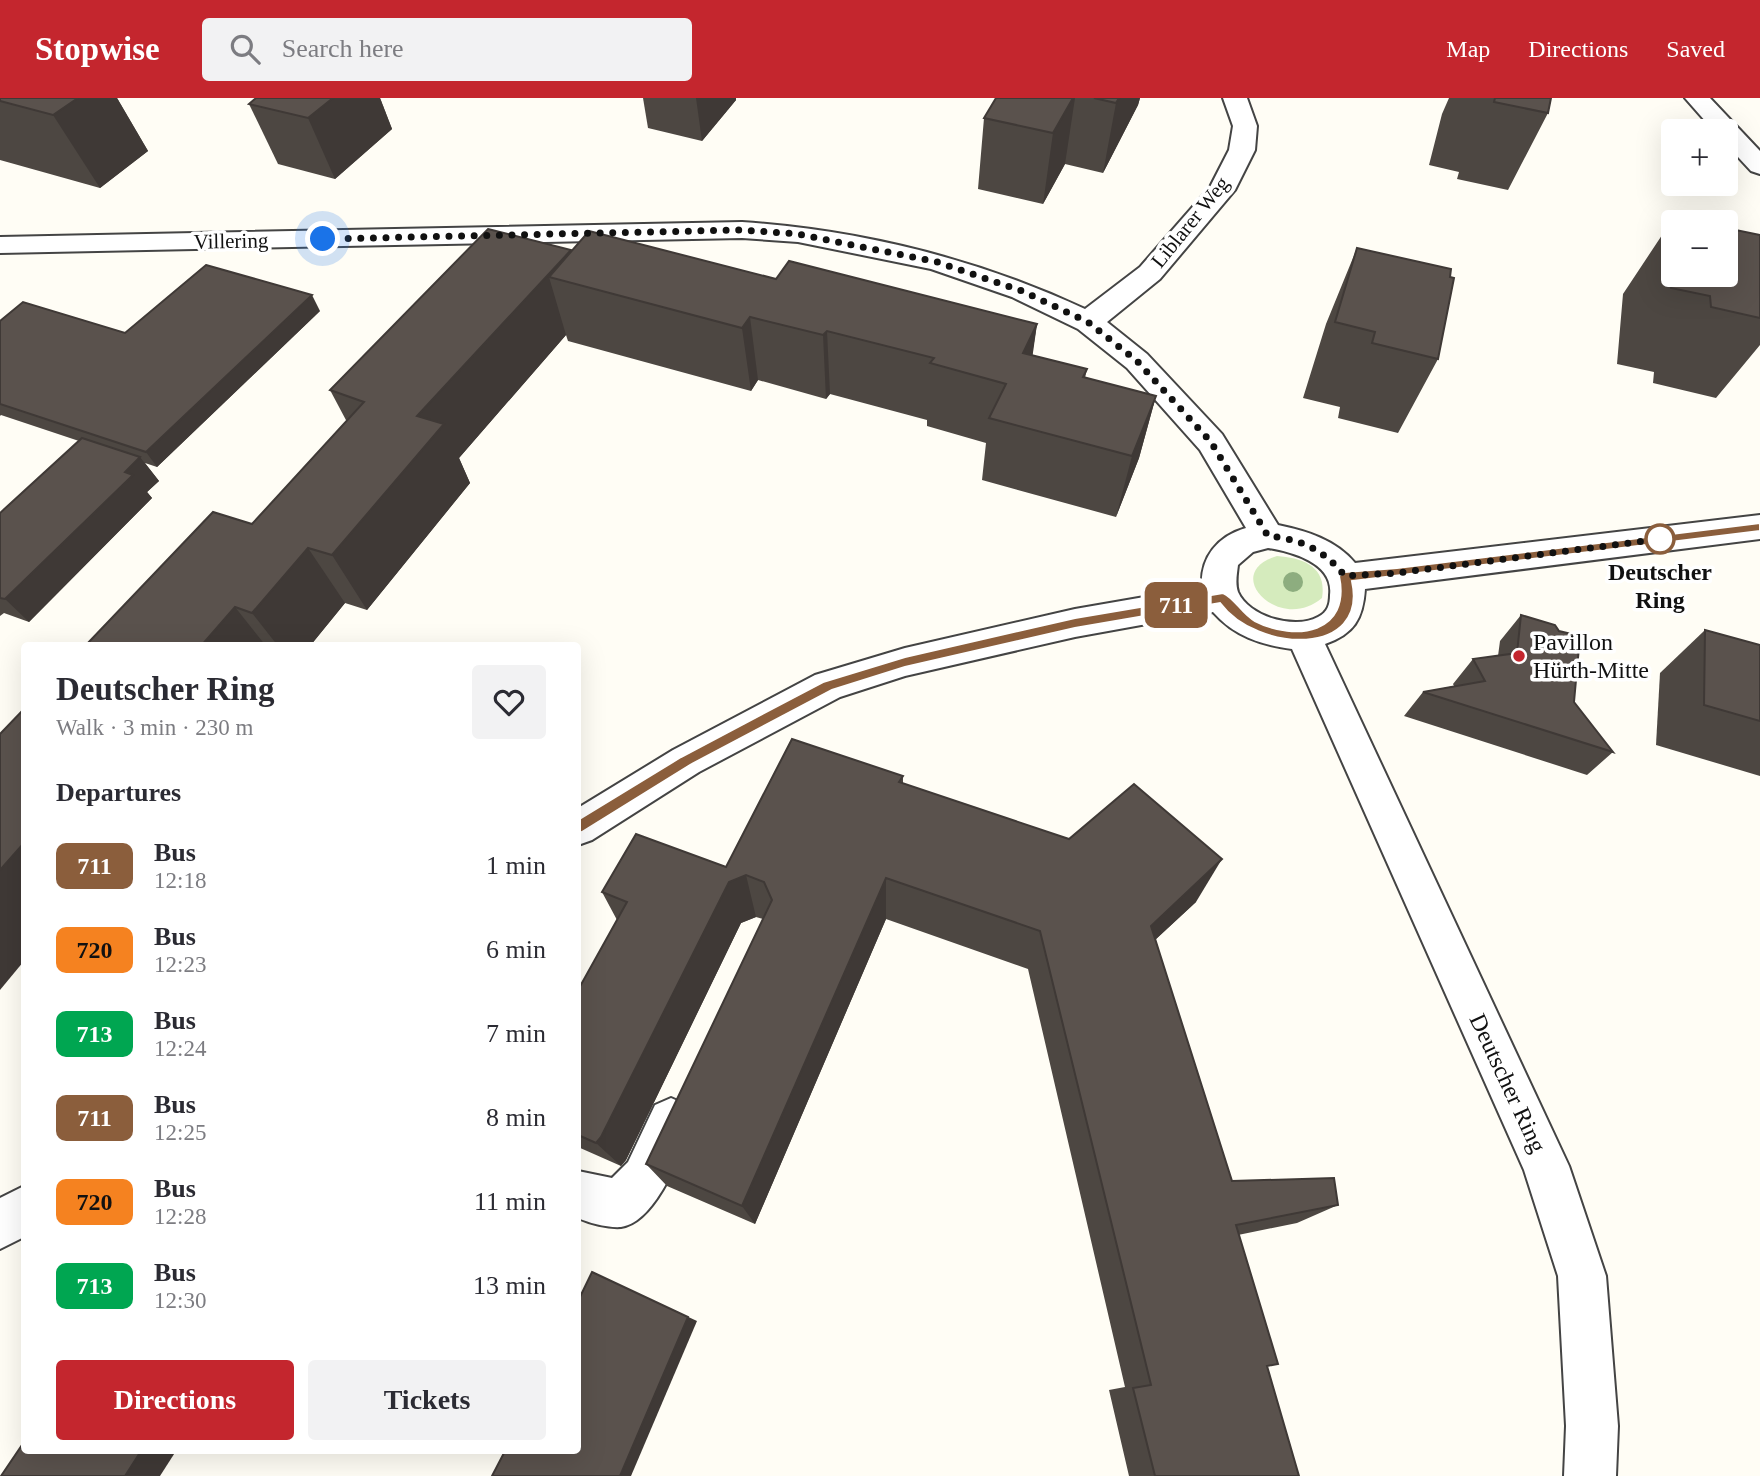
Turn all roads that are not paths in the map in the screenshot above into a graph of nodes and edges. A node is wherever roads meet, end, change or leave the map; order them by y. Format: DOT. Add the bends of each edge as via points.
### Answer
graph roads {
  1 [pos="1235,98"];
  2 [pos="1697,98"];
  3 [pos="1760,166"];
  4 [pos="0,245"];
  5 [pos="1088,322"];
  6 [pos="1760,527"];
  7 [pos="1268,536"];
  8 [pos="1345,576"];
  9 [pos="1223,597"];
  10 [pos="1304,636"];
  11 [pos="581,826"];
  12 [pos="685,1090"];
  13 [pos="581,1196"];
  14 [pos="21,1212"];
  15 [pos="0,1225"];
  16 [pos="1590,1476"];
  1 -- 5 [label="street, Liblarer Weg" via="1244,126 1242,150 1222,190 1150,272"];
  2 -- 3 [label="street"];
  4 -- 5 [label="street, Villering" via="753,231 798,234 937,262 1022,291"];
  5 -- 7 [label="street, Villering" via="1137,361 1211,442"];
  6 -- 8 [label="street"];
  7 -- 8 [label="street" via="1291,538 1313,547"];
  7 -- 9 [label="street" via="1242,542 1224,556 1218,576"];
  8 -- 10 [label="street" via="1349,595 1344,613 1331,627"];
  9 -- 10 [label="street" via="1233,612 1250,624 1278,634"];
  9 -- 11 [label="street" via="1075,623 905,662 828,686 686,761"];
  10 -- 16 [label="street, Deutscher Ring" via="1546,1166 1581,1276 1592,1426"];
  12 -- 13 [label="street" via="644,1178 621,1203"];
  14 -- 15 [label="street"];
}
